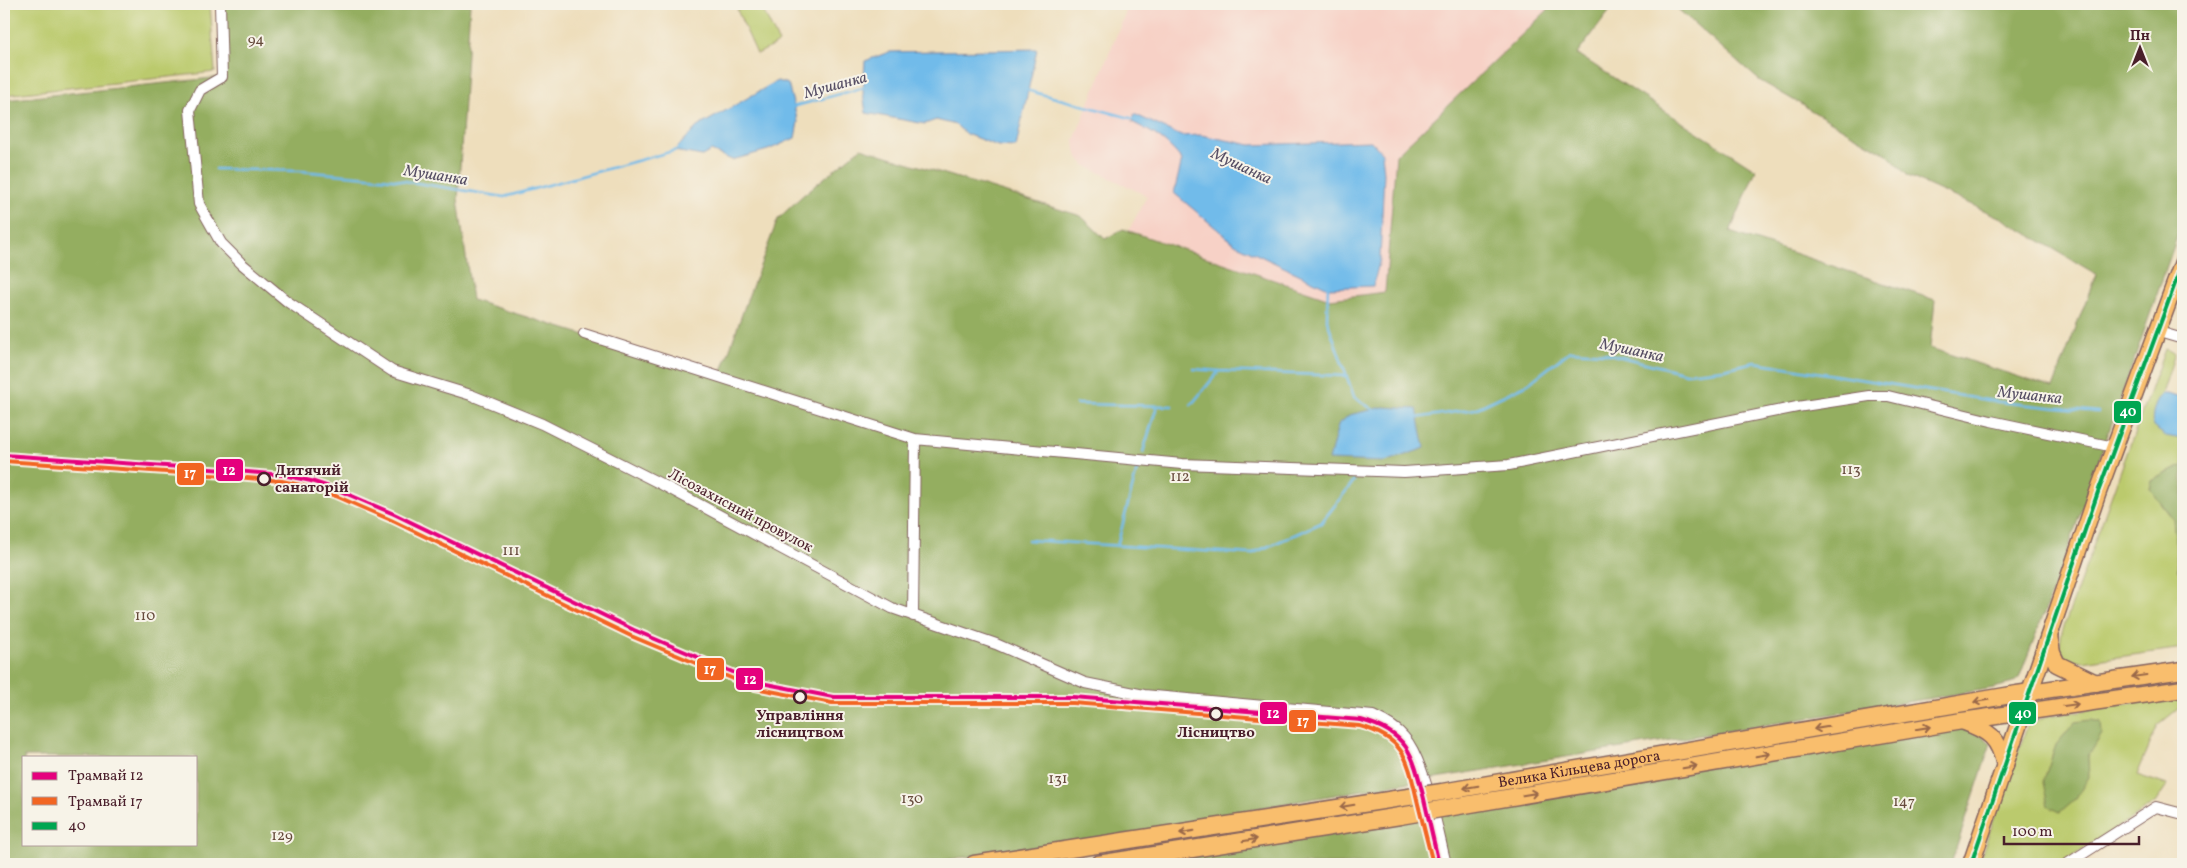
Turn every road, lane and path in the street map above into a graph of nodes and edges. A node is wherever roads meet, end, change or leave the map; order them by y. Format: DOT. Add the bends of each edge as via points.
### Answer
graph roads {
  1 [pos="220,4"];
  2 [pos="2183,262"];
  3 [pos="2158,332"];
  4 [pos="584,334"];
  5 [pos="2183,339"];
  6 [pos="915,439"];
  7 [pos="2114,447"];
  8 [pos="913,616"];
  9 [pos="2048,636"];
  10 [pos="2183,670"];
  11 [pos="2096,682"];
  12 [pos="2183,690"];
  13 [pos="2030,693"];
  14 [pos="2023,712"];
  15 [pos="1962,721"];
  16 [pos="2005,766"];
  17 [pos="2183,814"];
  18 [pos="974,864"];
  19 [pos="1098,864"];
  20 [pos="1446,864"];
  21 [pos="1971,864"];
  22 [pos="2067,864"];
  1 -- 8 [label="street, Лісозахисний провулок" via="222,77 200,90 190,110 193,150 199,204 221,243 242,264 308,317 392,371 471,395 542,424 663,484 892,608"];
  2 -- 3 [label="main road"];
  3 -- 5 [label="street"];
  3 -- 7 [label="main road"];
  4 -- 6 [label="street"];
  6 -- 7 [label="street" via="1182,464 1404,472 1508,465 1798,407 1888,396"];
  6 -- 8 [label="street"];
  7 -- 9 [label="main road"];
  8 -- 20 [label="street, Лісозахисний провулок" via="996,644 1100,687 1144,695 1373,716 1384,721 1406,738 1416,755"];
  9 -- 11 [label="main road" via="2057,664"];
  9 -- 13 [label="main road"];
  10 -- 11 [label="main road, Велика Кільцева дорога, one-way"];
  11 -- 13 [label="main road, Велика Кільцева дорога"];
  14 -- 12 [label="main road, Велика Кільцева дорога, one-way"];
  13 -- 14 [label="main road"];
  13 -- 18 [label="main road, Велика Кільцева дорога, one-way, bridge" via="1442,792"];
  14 -- 15 [label="main road, Велика Кільцева дорога"];
  14 -- 16 [label="main road"];
  15 -- 16 [label="main road" via="1995,738"];
  19 -- 15 [label="main road, Велика Кільцева дорога, one-way, bridge"];
  16 -- 21 [label="main road"];
  17 -- 22 [label="street" via="2156,806"];
}
